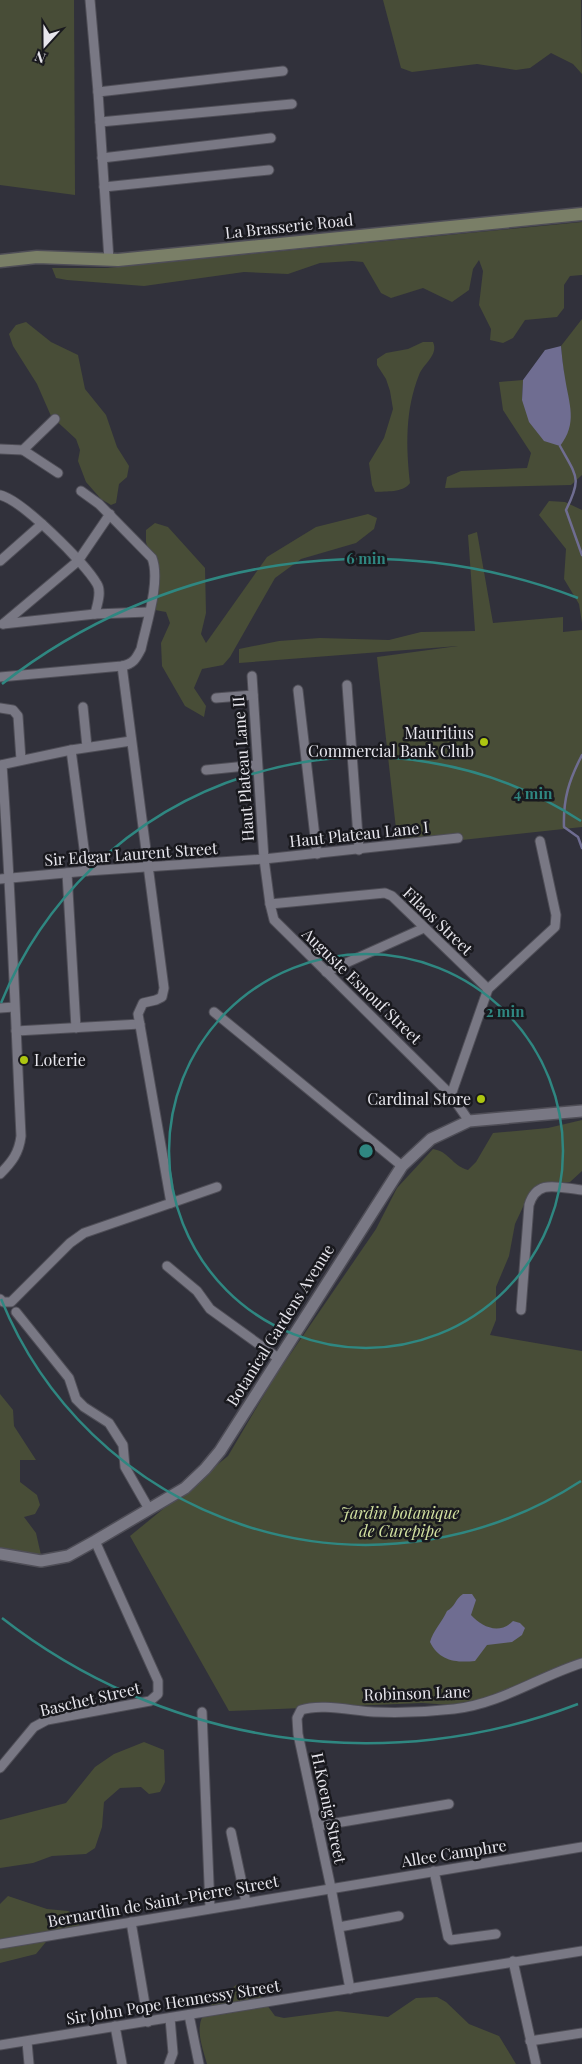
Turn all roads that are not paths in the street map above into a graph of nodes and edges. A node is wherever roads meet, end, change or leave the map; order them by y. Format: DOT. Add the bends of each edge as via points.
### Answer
graph roads {
  1 [pos="90,0"];
  2 [pos="283,71"];
  3 [pos="98,92"];
  4 [pos="292,104"];
  5 [pos="100,122"];
  6 [pos="271,138"];
  7 [pos="102,158"];
  8 [pos="269,170"];
  9 [pos="104,187"];
  10 [pos="582,214"];
  11 [pos="109,260"];
  12 [pos="0,261"];
  13 [pos="55,419"];
  14 [pos="0,449"];
  15 [pos="23,450"];
  16 [pos="58,473"];
  17 [pos="81,491"];
  18 [pos="0,495"];
  19 [pos="110,514"];
  20 [pos="42,524"];
  21 [pos="0,560"];
  22 [pos="78,561"];
  23 [pos="148,612"];
  24 [pos="95,614"];
  25 [pos="2,624"];
  26 [pos="122,666"];
  27 [pos="252,676"];
  28 [pos="0,677"];
  29 [pos="347,685"];
  30 [pos="298,690"];
  31 [pos="253,695"];
  32 [pos="216,698"];
  33 [pos="83,706"];
  34 [pos="0,708"];
  35 [pos="131,741"];
  36 [pos="87,747"];
  37 [pos="72,750"];
  38 [pos="21,760"];
  39 [pos="1,765"];
  40 [pos="258,765"];
  41 [pos="206,770"];
  42 [pos="458,838"];
  43 [pos="540,841"];
  44 [pos="359,850"];
  45 [pos="317,854"];
  46 [pos="264,859"];
  47 [pos="148,867"];
  48 [pos="87,871"];
  49 [pos="67,873"];
  50 [pos="11,878"];
  51 [pos="0,879"];
  52 [pos="270,904"];
  53 [pos="424,928"];
  54 [pos="326,972"];
  55 [pos="488,989"];
  56 [pos="14,1007"];
  57 [pos="0,1008"];
  58 [pos="214,1012"];
  59 [pos="140,1024"];
  60 [pos="76,1028"];
  61 [pos="16,1031"];
  62 [pos="452,1095"];
  63 [pos="582,1111"];
  64 [pos="469,1121"];
  65 [pos="402,1166"];
  66 [pos="0,1174"];
  67 [pos="217,1187"];
  68 [pos="582,1190"];
  69 [pos="171,1203"];
  70 [pos="167,1266"];
  71 [pos="0,1299"];
  72 [pos="521,1310"];
  73 [pos="16,1312"];
  74 [pos="278,1358"];
  75 [pos="149,1509"];
  76 [pos="95,1541"];
  77 [pos="0,1554"];
  78 [pos="582,1663"];
  79 [pos="202,1712"];
  80 [pos="298,1734"];
  81 [pos="0,1768"];
  82 [pos="448,1804"];
  83 [pos="318,1826"];
  84 [pos="231,1832"];
  85 [pos="582,1847"];
  86 [pos="434,1871"];
  87 [pos="331,1888"];
  88 [pos="246,1902"];
  89 [pos="210,1908"];
  90 [pos="399,1916"];
  91 [pos="130,1922"];
  92 [pos="339,1927"];
  93 [pos="496,1934"];
  94 [pos="0,1944"];
  95 [pos="582,1951"];
  96 [pos="513,1961"];
  97 [pos="350,1989"];
  98 [pos="189,2015"];
  99 [pos="170,2018"];
  100 [pos="148,2022"];
  101 [pos="115,2026"];
  102 [pos="582,2033"];
  103 [pos="530,2041"];
  104 [pos="26,2042"];
  105 [pos="0,2046"];
  106 [pos="29,2064"];
  107 [pos="122,2064"];
  108 [pos="169,2064"];
  109 [pos="198,2064"];
  110 [pos="536,2064"];
  1 -- 3 [label="street"];
  2 -- 3 [label="street"];
  3 -- 5 [label="street"];
  4 -- 5 [label="street"];
  5 -- 7 [label="street"];
  6 -- 7 [label="street"];
  7 -- 9 [label="street"];
  8 -- 9 [label="street"];
  9 -- 11 [label="street"];
  10 -- 11 [label="main road, La Brasserie Road"];
  11 -- 12 [label="main road, La Brasserie Road" via="37,257"];
  13 -- 15 [label="street"];
  14 -- 15 [label="street"];
  15 -- 16 [label="street"];
  17 -- 19 [label="street"];
  18 -- 20 [label="street"];
  19 -- 22 [label="street"];
  19 -- 23 [label="street" via="152,558 155,572"];
  20 -- 21 [label="street"];
  20 -- 22 [label="street"];
  22 -- 24 [label="street" via="97,585"];
  22 -- 25 [label="street"];
  23 -- 24 [label="street"];
  23 -- 26 [label="street" via="137,658"];
  24 -- 25 [label="street"];
  26 -- 28 [label="street"];
  26 -- 35 [label="street"];
  27 -- 31 [label="street, Haut Plateau Lane II"];
  29 -- 44 [label="street"];
  30 -- 45 [label="street"];
  31 -- 32 [label="street"];
  31 -- 40 [label="street, Haut Plateau Lane II"];
  33 -- 36 [label="street"];
  34 -- 38 [label="street" via="13,710 18,716"];
  35 -- 36 [label="street"];
  35 -- 47 [label="street"];
  36 -- 37 [label="street"];
  37 -- 38 [label="street"];
  37 -- 48 [label="street"];
  38 -- 39 [label="street"];
  39 -- 50 [label="street"];
  40 -- 41 [label="street"];
  40 -- 46 [label="street, Haut Plateau Lane II"];
  42 -- 44 [label="street, Haut Plateau Lane I"];
  43 -- 55 [label="street" via="556,915 555,927"];
  44 -- 45 [label="street, Haut Plateau Lane I"];
  45 -- 46 [label="street, Haut Plateau Lane I"];
  46 -- 47 [label="street, Sir Edgar Laurent Street"];
  46 -- 52 [label="street, Auguste Esnouf Street"];
  47 -- 48 [label="street, Sir Edgar Laurent Street"];
  47 -- 59 [label="street" via="164,988 162,997 143,1003 138,1014"];
  48 -- 49 [label="street, Sir Edgar Laurent Street"];
  49 -- 50 [label="street, Sir Edgar Laurent Street"];
  49 -- 60 [label="street"];
  50 -- 51 [label="street, Sir Edgar Laurent Street"];
  50 -- 56 [label="street"];
  52 -- 53 [label="street, Filaos Street" via="384,893 398,901"];
  52 -- 54 [label="street, Auguste Esnouf Street" via="274,920"];
  53 -- 54 [label="street"];
  53 -- 55 [label="street, Filaos Street"];
  54 -- 62 [label="street, Auguste Esnouf Street"];
  55 -- 62 [label="street"];
  56 -- 57 [label="street"];
  56 -- 61 [label="street"];
  58 -- 65 [label="street"];
  59 -- 60 [label="street"];
  59 -- 69 [label="street"];
  60 -- 61 [label="street"];
  61 -- 66 [label="street" via="21,1136 14,1159"];
  62 -- 64 [label="street, Auguste Esnouf Street"];
  63 -- 64 [label="street, Botanical Gardens Avenue"];
  64 -- 65 [label="street, Botanical Gardens Avenue" via="431,1138"];
  65 -- 74 [label="street, Botanical Gardens Avenue"];
  67 -- 69 [label="street"];
  68 -- 72 [label="street" via="544,1186 532,1195"];
  69 -- 71 [label="street" via="84,1233 11,1302"];
  70 -- 74 [label="street" via="197,1291 210,1309"];
  73 -- 75 [label="street" via="69,1378 76,1399 109,1423 123,1445 125,1467"];
  74 -- 75 [label="street, Botanical Gardens Avenue" via="220,1451 205,1469 185,1488"];
  75 -- 76 [label="street, Botanical Gardens Avenue"];
  76 -- 77 [label="street, Botanical Gardens Avenue" via="68,1556 48,1560"];
  76 -- 81 [label="street, Baschet Street" via="158,1681 158,1694 150,1701 47,1720 34,1727"];
  78 -- 80 [label="street, Robinson Lane" via="477,1706 376,1712 306,1708 297,1718"];
  79 -- 89 [label="street"];
  80 -- 83 [label="street, H.Koenig Street"];
  82 -- 83 [label="street"];
  83 -- 87 [label="street, H.Koenig Street"];
  84 -- 88 [label="street"];
  85 -- 86 [label="street, Allee Camphre"];
  86 -- 87 [label="street, Allee Camphre"];
  86 -- 93 [label="street" via="448,1937 451,1940"];
  87 -- 88 [label="street, Bernardin de Saint-Pierre Street"];
  87 -- 92 [label="street, H.Koenig Street"];
  88 -- 89 [label="street, Bernardin de Saint-Pierre Street"];
  89 -- 91 [label="street, Bernardin de Saint-Pierre Street"];
  90 -- 92 [label="street"];
  91 -- 94 [label="street, Bernardin de Saint-Pierre Street"];
  91 -- 100 [label="street"];
  92 -- 97 [label="street, H.Koenig Street"];
  95 -- 96 [label="street, Sir John Pope Hennessy Street"];
  96 -- 97 [label="street, Sir John Pope Hennessy Street"];
  96 -- 103 [label="street"];
  97 -- 98 [label="street, Sir John Pope Hennessy Street"];
  98 -- 99 [label="street, Sir John Pope Hennessy Street"];
  98 -- 109 [label="street"];
  99 -- 100 [label="street, Sir John Pope Hennessy Street"];
  99 -- 108 [label="street" via="173,2053"];
  100 -- 101 [label="street, Sir John Pope Hennessy Street"];
  101 -- 104 [label="street, Sir John Pope Hennessy Street"];
  101 -- 107 [label="street"];
  102 -- 103 [label="street"];
  103 -- 110 [label="street"];
  104 -- 105 [label="street, Sir John Pope Hennessy Street"];
  104 -- 106 [label="street"];
}
